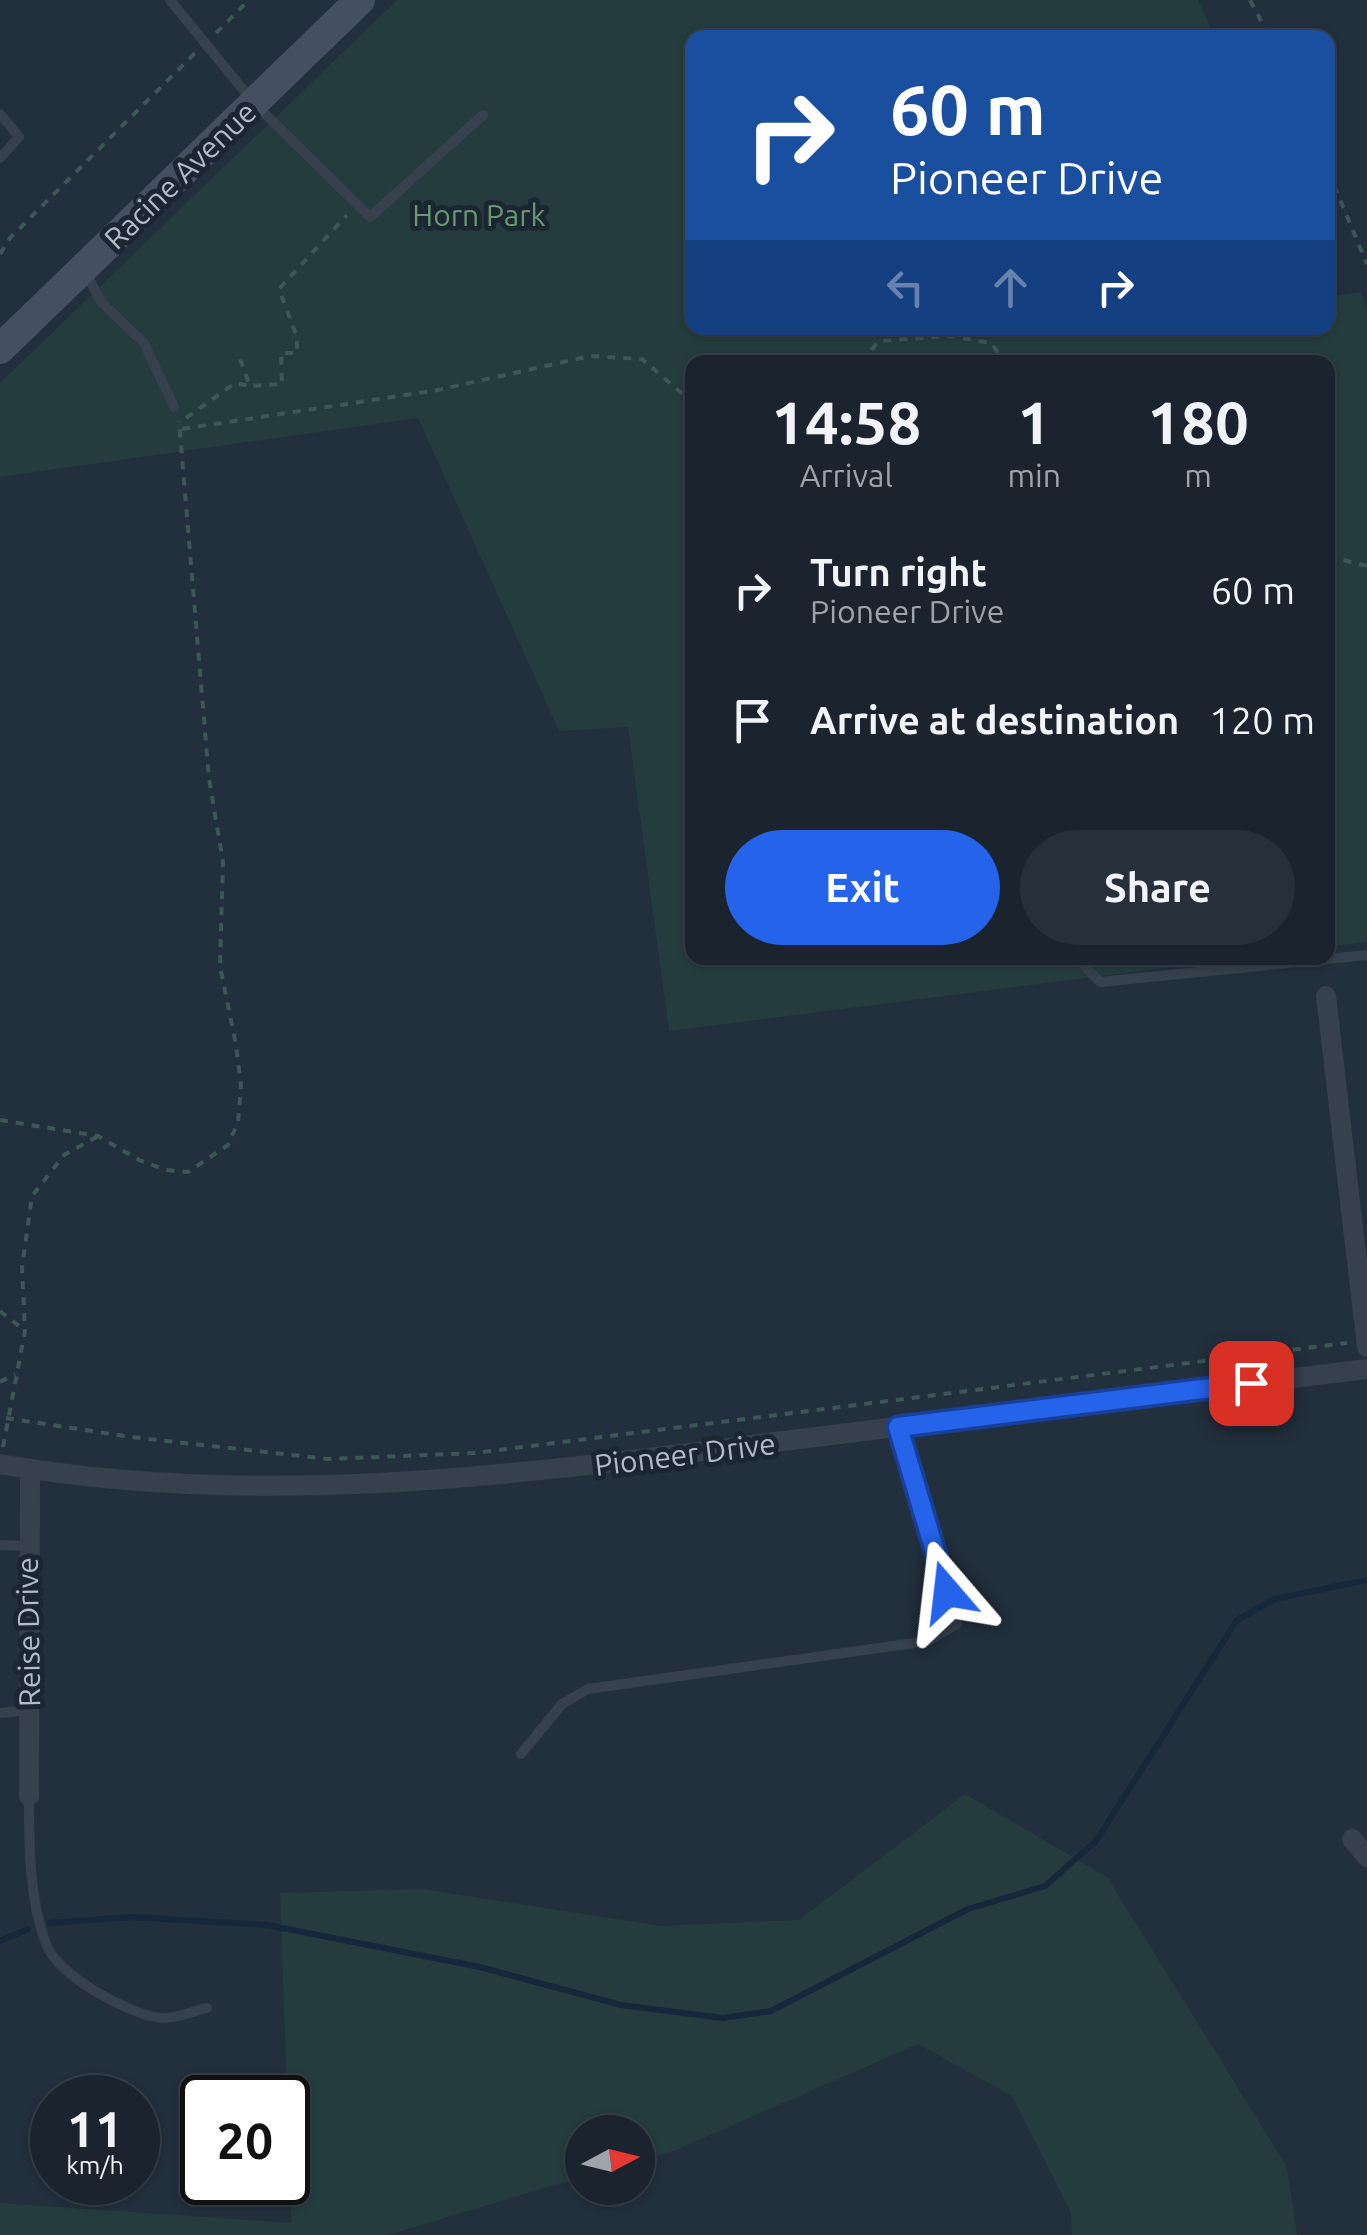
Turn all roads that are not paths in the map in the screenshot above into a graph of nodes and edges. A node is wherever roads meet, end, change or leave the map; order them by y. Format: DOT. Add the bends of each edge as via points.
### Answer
graph roads {
  1 [pos="170,0"];
  2 [pos="360,0"];
  3 [pos="254,102"];
  4 [pos="0,114"];
  5 [pos="483,116"];
  6 [pos="0,158"];
  7 [pos="83,270"];
  8 [pos="0,349"];
  9 [pos="174,407"];
  10 [pos="1367,955"];
  11 [pos="1335,958"];
  12 [pos="1084,965"];
  13 [pos="1268,965"];
  14 [pos="1326,996"];
  15 [pos="1362,1344"];
  16 [pos="1367,1369"];
  17 [pos="898,1427"];
  18 [pos="1,1464"];
  19 [pos="30,1468"];
  20 [pos="0,1545"];
  21 [pos="27,1546"];
  22 [pos="29,1710"];
  23 [pos="0,1713"];
  24 [pos="521,1754"];
  25 [pos="29,1796"];
  26 [pos="1352,1839"];
  27 [pos="1367,1857"];
  28 [pos="208,2008"];
  1 -- 3 [label="lane"];
  2 -- 3 [label="main road, Racine Avenue"];
  3 -- 5 [label="lane" via="370,217"];
  3 -- 7 [label="main road, Racine Avenue"];
  4 -- 6 [label="lane" via="19,137"];
  7 -- 8 [label="main road, Racine Avenue"];
  7 -- 9 [label="lane" via="102,303 144,343"];
  10 -- 11 [label="lane"];
  12 -- 13 [label="lane" via="1100,982"];
  14 -- 15 [label="street"];
  16 -- 17 [label="street, Pioneer Drive"];
  17 -- 19 [label="street, Pioneer Drive" via="522,1475 374,1486 212,1486"];
  17 -- 24 [label="lane" via="957,1624 928,1641 588,1689 562,1704"];
  18 -- 19 [label="street, Pioneer Drive"];
  19 -- 21 [label="street, Reise Drive"];
  20 -- 21 [label="lane"];
  21 -- 22 [label="street, Reise Drive"];
  22 -- 23 [label="lane"];
  22 -- 25 [label="street, Reise Drive"];
  25 -- 28 [label="lane" via="30,1867 46,1946 63,1969 105,1996 162,2018"];
  26 -- 27 [label="street"];
}
